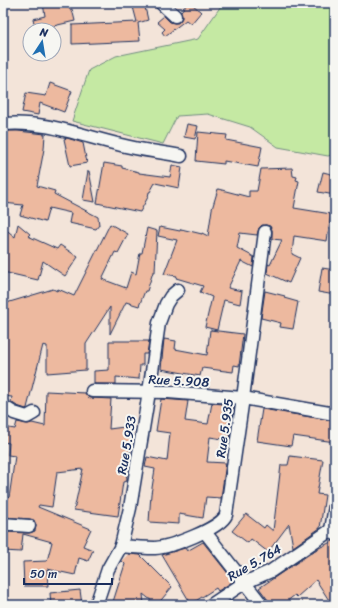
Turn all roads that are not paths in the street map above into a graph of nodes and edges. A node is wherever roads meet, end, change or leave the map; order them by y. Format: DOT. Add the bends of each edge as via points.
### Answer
graph roads {
  1 [pos="161,3"];
  2 [pos="175,16"];
  3 [pos="3,124"];
  4 [pos="181,156"];
  5 [pos="265,232"];
  6 [pos="178,290"];
  7 [pos="92,391"];
  8 [pos="150,392"];
  9 [pos="243,398"];
  10 [pos="3,406"];
  11 [pos="34,413"];
  12 [pos="335,414"];
  13 [pos="335,506"];
  14 [pos="3,524"];
  15 [pos="29,526"];
  16 [pos="205,532"];
  17 [pos="333,532"];
  18 [pos="121,546"];
  19 [pos="244,582"];
  20 [pos="96,605"];
  21 [pos="211,605"];
  22 [pos="262,605"];
  1 -- 2 [label="street"];
  3 -- 4 [label="street" via="16,122 48,126 122,145"];
  5 -- 9 [label="street, Rue 5.935"];
  6 -- 8 [label="street, Rue 5.933" via="166,304 159,323"];
  7 -- 8 [label="street, Rue 5.908"];
  8 -- 9 [label="street, Rue 5.908"];
  8 -- 18 [label="street, Rue 5.933"];
  9 -- 12 [label="street, Rue 5.908"];
  9 -- 16 [label="street, Rue 5.935" via="226,515 221,522"];
  10 -- 11 [label="street" via="27,417"];
  13 -- 17 [label="street"];
  14 -- 15 [label="street"];
  16 -- 18 [label="street, Rue 5.935" via="161,547"];
  16 -- 19 [label="street"];
  17 -- 19 [label="street, Rue 5.764" via="271,572"];
  18 -- 20 [label="street, Rue 5.933" via="108,569"];
  19 -- 21 [label="street, Rue 5.764"];
  19 -- 22 [label="street"];
}
